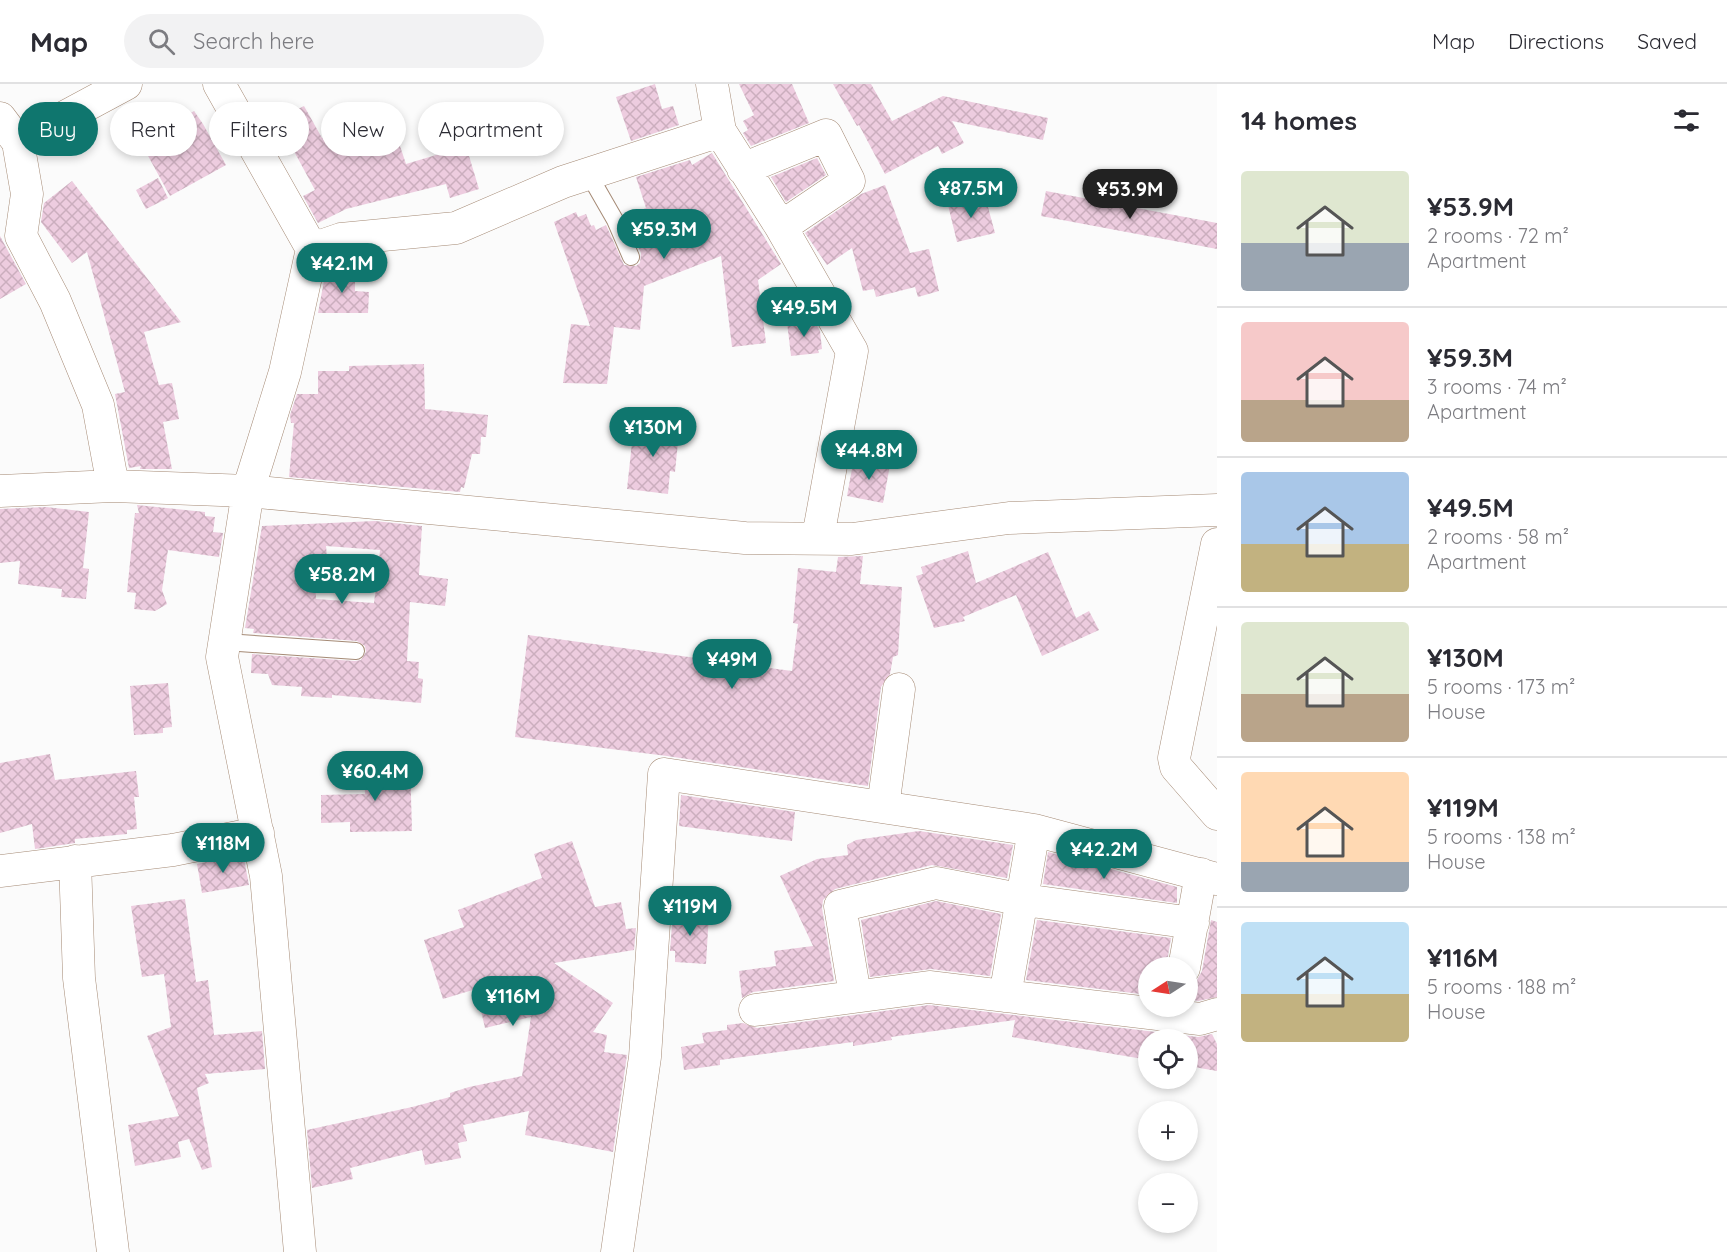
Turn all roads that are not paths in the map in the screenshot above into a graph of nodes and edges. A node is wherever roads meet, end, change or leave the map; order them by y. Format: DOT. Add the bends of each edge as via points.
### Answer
graph roads {
  1 [pos="126,84"];
  2 [pos="219,84"];
  3 [pos="712,84"];
  4 [pos="9,130"];
  5 [pos="720,131"];
  6 [pos="743,169"];
  7 [pos="588,174"];
  8 [pos="782,227"];
  9 [pos="312,249"];
  10 [pos="631,257"];
  11 [pos="113,486"];
  12 [pos="0,491"];
  13 [pos="248,491"];
  14 [pos="1217,510"];
  15 [pos="818,537"];
  16 [pos="1217,544"];
  17 [pos="225,642"];
  18 [pos="356,651"];
  19 [pos="899,688"];
  20 [pos="883,807"];
  21 [pos="1217,814"];
  22 [pos="1034,830"];
  23 [pos="258,833"];
  24 [pos="75,861"];
  25 [pos="0,871"];
  26 [pos="1209,876"];
  27 [pos="1024,900"];
  28 [pos="1193,923"];
  29 [pos="1186,957"];
  30 [pos="855,995"];
  31 [pos="1005,996"];
  32 [pos="1138,1009"];
  33 [pos="755,1010"];
  34 [pos="1217,1014"];
  35 [pos="1194,1017"];
  36 [pos="113,1252"];
  37 [pos="300,1252"];
  38 [pos="617,1252"];
  1 -- 4 [label="street"];
  2 -- 9 [label="street"];
  3 -- 5 [label="street"];
  4 -- 11 [label="street" via="27,194 21,236 55,301 99,405"];
  5 -- 6 [label="street"];
  5 -- 7 [label="street"];
  6 -- 8 [label="street"];
  6 -- 8 [label="street" via="826,135 849,181"];
  7 -- 9 [label="street" via="456,228 341,239"];
  7 -- 10 [label="lane"];
  8 -- 15 [label="street" via="852,351"];
  9 -- 13 [label="street" via="285,372"];
  11 -- 12 [label="street"];
  11 -- 13 [label="street"];
  13 -- 15 [label="street" via="745,538"];
  13 -- 17 [label="street"];
  14 -- 15 [label="street" via="1009,518 876,537"];
  16 -- 21 [label="street" via="1174,758 1176,767"];
  17 -- 18 [label="lane"];
  17 -- 23 [label="street" via="222,657 227,693 242,746"];
  19 -- 20 [label="street"];
  20 -- 22 [label="street"];
  20 -- 38 [label="street" via="664,774 645,1057"];
  22 -- 26 [label="street"];
  22 -- 27 [label="street"];
  23 -- 24 [label="street" via="173,850"];
  23 -- 37 [label="street" via="268,888"];
  24 -- 25 [label="street"];
  24 -- 36 [label="street" via="79,978"];
  26 -- 28 [label="street"];
  27 -- 28 [label="street"];
  27 -- 30 [label="street" via="936,883 840,906"];
  27 -- 31 [label="street"];
  28 -- 29 [label="street"];
  30 -- 31 [label="street" via="929,987"];
  30 -- 33 [label="street"];
  31 -- 32 [label="street" via="1090,1008"];
  34 -- 35 [label="street"];
}
